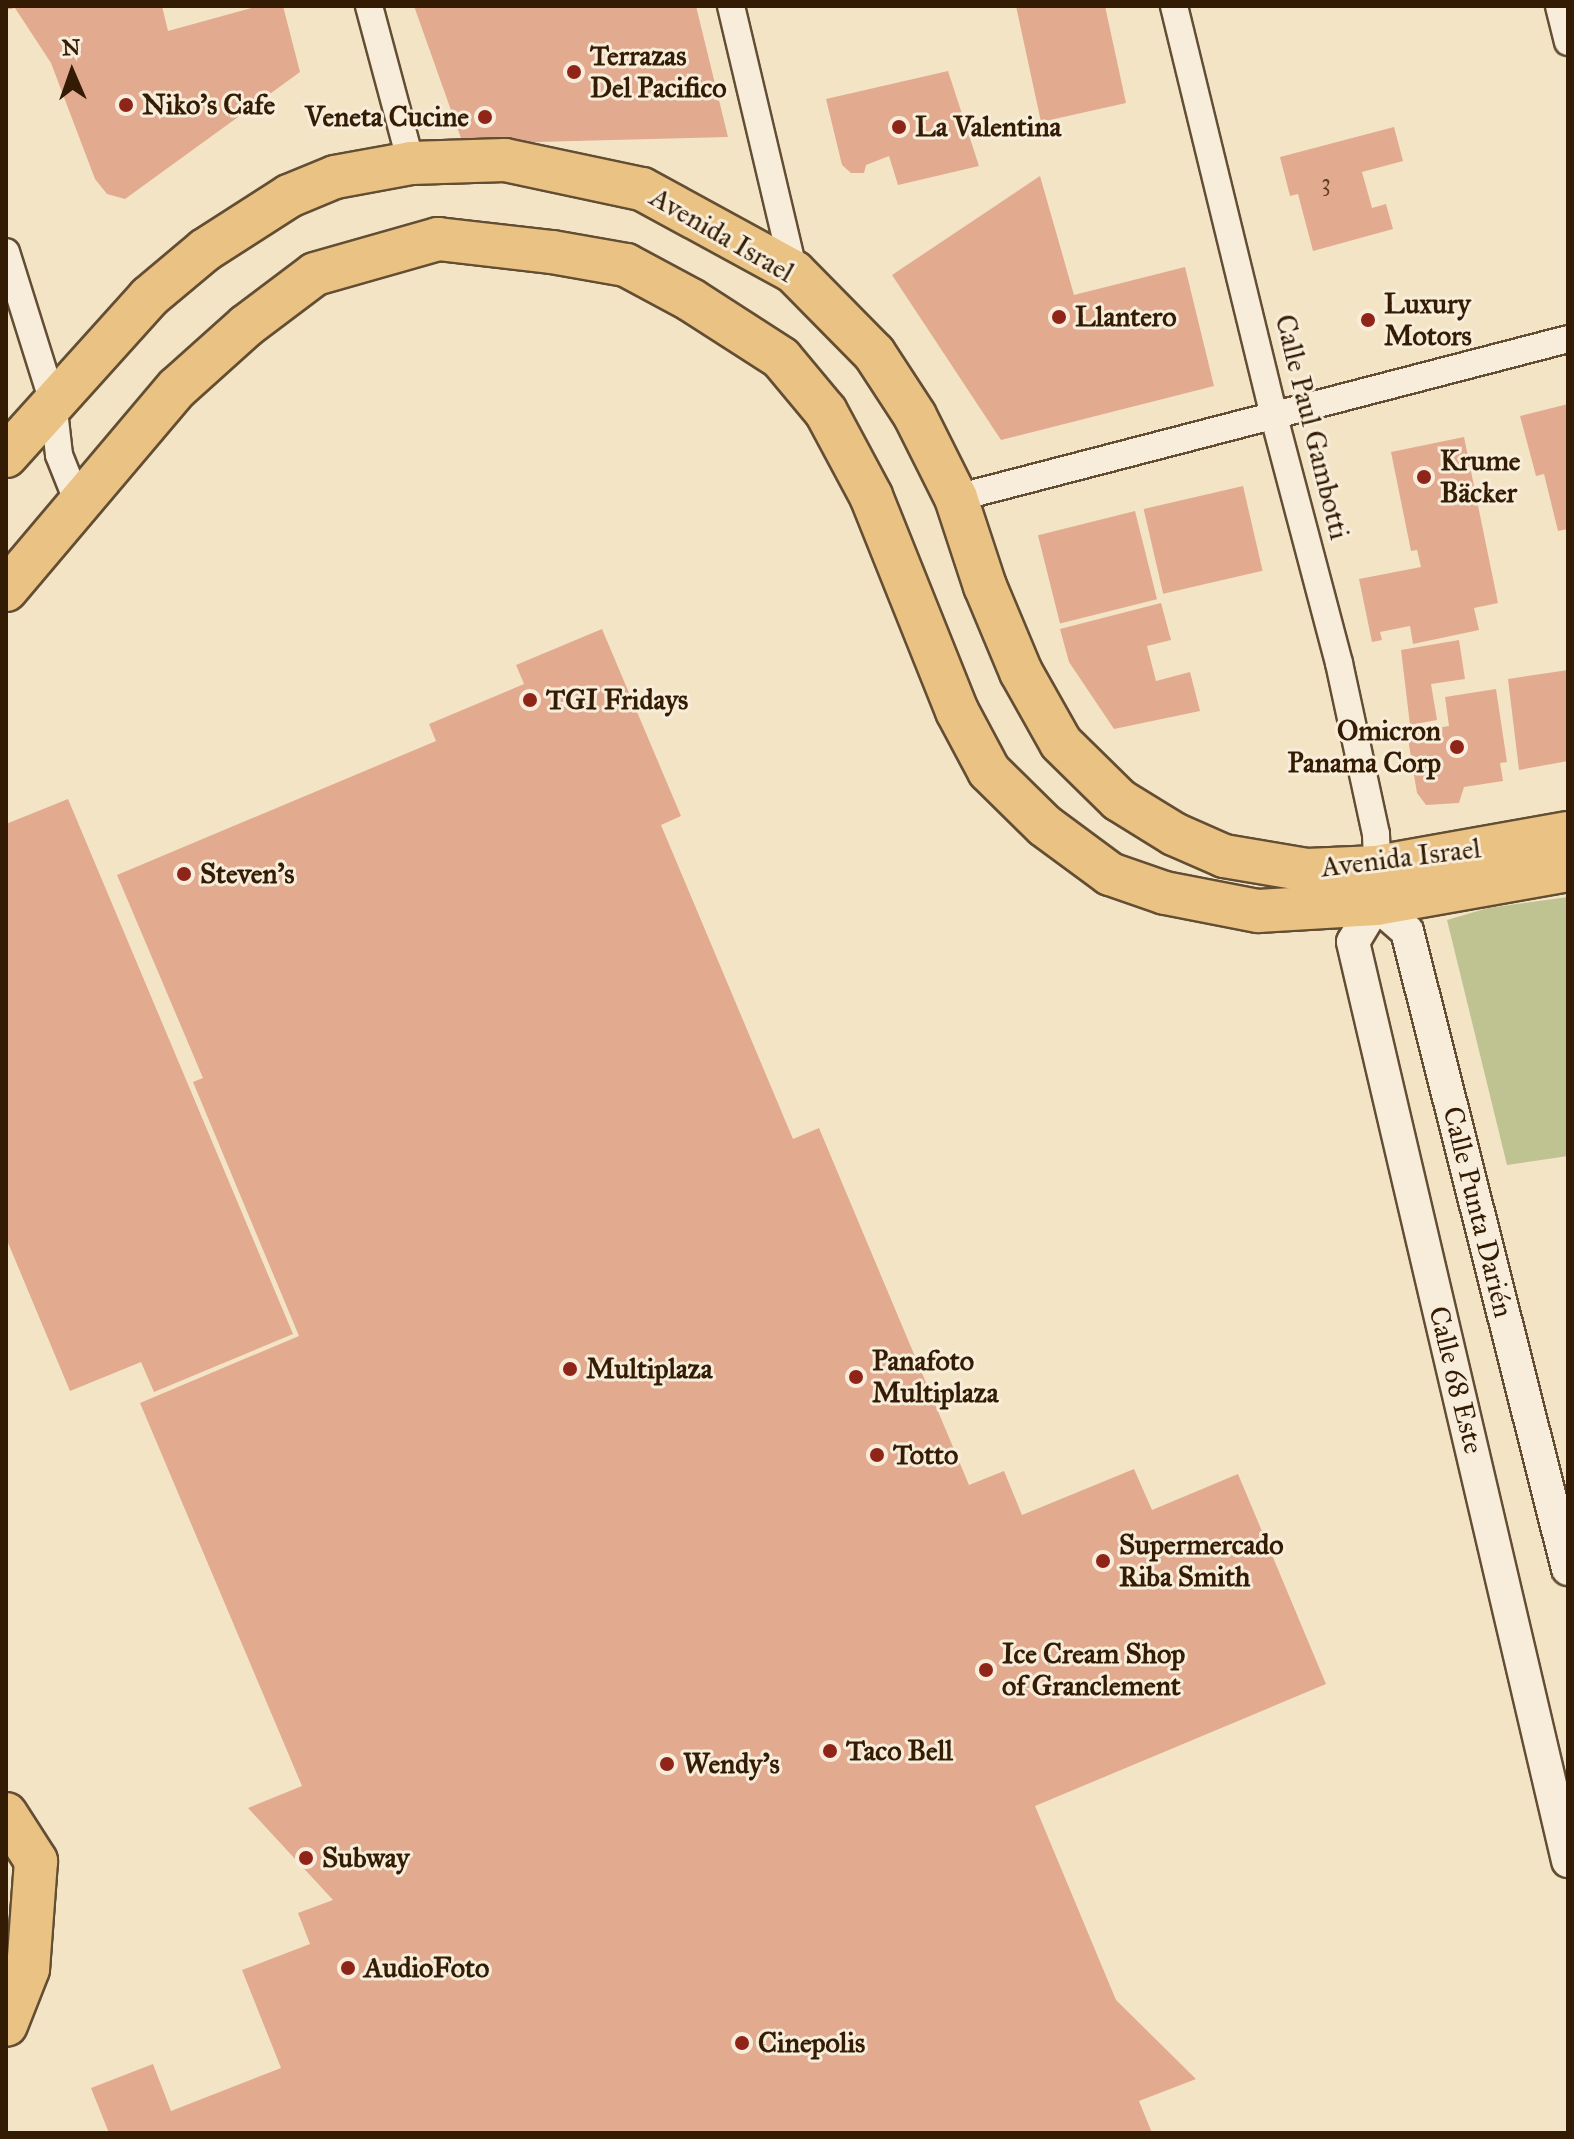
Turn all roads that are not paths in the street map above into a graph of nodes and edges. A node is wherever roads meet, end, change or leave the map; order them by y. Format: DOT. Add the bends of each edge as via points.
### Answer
graph roads {
  1 [pos="369,6"];
  2 [pos="731,6"];
  3 [pos="1174,6"];
  4 [pos="1559,6"];
  5 [pos="1568,42"];
  6 [pos="411,163"];
  7 [pos="6,252"];
  8 [pos="794,272"];
  9 [pos="1568,339"];
  10 [pos="53,402"];
  11 [pos="1274,417"];
  12 [pos="6,456"];
  13 [pos="956,498"];
  14 [pos="79,505"];
  15 [pos="6,590"];
  16 [pos="1568,833"];
  17 [pos="1568,870"];
  18 [pos="1376,885"];
  19 [pos="1568,1569"];
  20 [pos="6,1814"];
  21 [pos="6,1820"];
  22 [pos="1568,1861"];
  23 [pos="6,1910"];
  24 [pos="6,2025"];
  1 -- 6 [label="street"];
  2 -- 8 [label="street"];
  3 -- 11 [label="street, Calle Paul Gambotti"];
  4 -- 5 [label="street"];
  6 -- 8 [label="main road, Avenida Israel" via="505,160 642,189"];
  6 -- 10 [label="main road, Avenida Israel" via="335,177 249,220 149,297"];
  7 -- 10 [label="street"];
  8 -- 13 [label="main road, Avenida Israel" via="874,353 915,416"];
  9 -- 11 [label="street"];
  10 -- 12 [label="main road, Avenida Israel"];
  10 -- 14 [label="street" via="59,455"];
  11 -- 13 [label="street"];
  11 -- 18 [label="street, Calle Paul Gambotti" via="1339,663 1376,834"];
  13 -- 18 [label="main road, Avenida Israel" via="1021,672 1061,743 1119,800 1174,834 1224,856"];
  14 -- 15 [label="main road"];
  14 -- 18 [label="main road, Avenida Israel" via="177,388 315,274 438,239 626,265 781,358 826,412 871,496 957,711 989,771 1045,826 1110,874 1165,893 1258,911"];
  16 -- 18 [label="main road, Avenida Israel"];
  17 -- 18 [label="main road, Avenida Israel"];
  18 -- 19 [label="street, Calle Punta Darién" via="1407,931"];
  18 -- 22 [label="street, Calle 68 Este" via="1353,942"];
  20 -- 24 [label="main road" via="36,1861 28,1969"];
  21 -- 23 [label="main road"];
}
